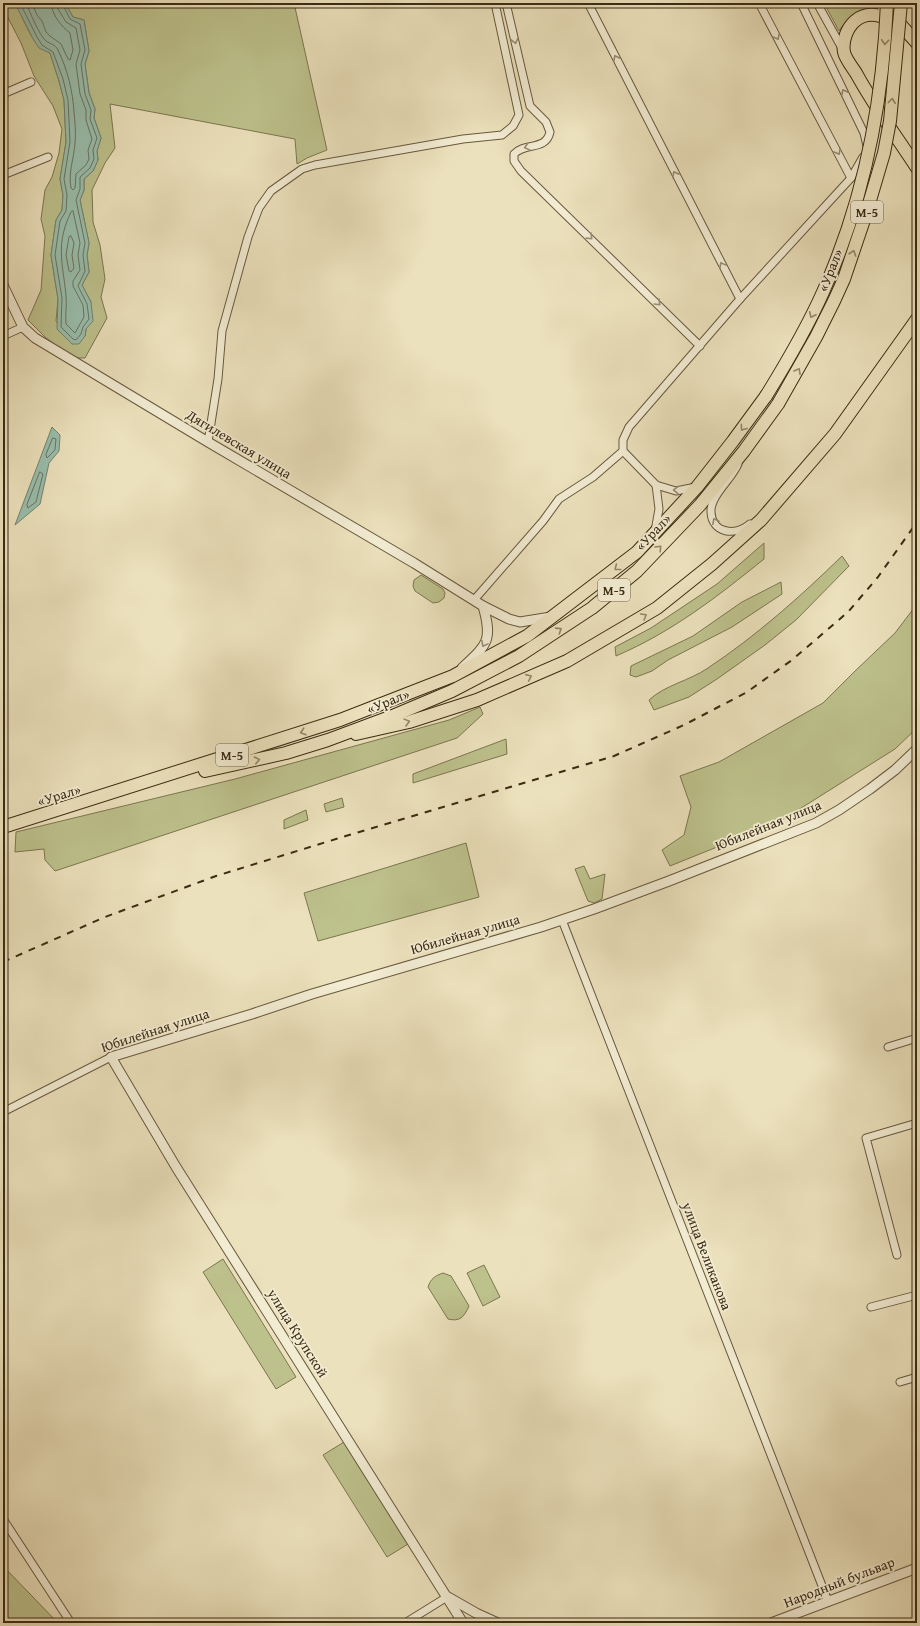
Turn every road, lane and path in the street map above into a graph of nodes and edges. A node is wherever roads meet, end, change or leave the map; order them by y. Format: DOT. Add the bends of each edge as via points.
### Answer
graph roads {
  1 [pos="495,3"];
  2 [pos="506,3"];
  3 [pos="588,3"];
  4 [pos="759,3"];
  5 [pos="801,3"];
  6 [pos="818,3"];
  7 [pos="881,3"];
  8 [pos="887,3"];
  9 [pos="901,3"];
  10 [pos="900,24"];
  11 [pos="917,43"];
  12 [pos="844,52"];
  13 [pos="31,82"];
  14 [pos="3,94"];
  15 [pos="48,157"];
  16 [pos="917,168"];
  17 [pos="3,175"];
  18 [pos="851,178"];
  19 [pos="3,285"];
  20 [pos="740,299"];
  21 [pos="917,319"];
  22 [pos="23,327"];
  23 [pos="3,336"];
  24 [pos="700,346"];
  25 [pos="208,442"];
  26 [pos="622,451"];
  27 [pos="744,451"];
  28 [pos="656,485"];
  29 [pos="697,487"];
  30 [pos="769,509"];
  31 [pos="655,532"];
  32 [pos="474,600"];
  33 [pos="483,606"];
  34 [pos="554,616"];
  35 [pos="453,676"];
  36 [pos="328,740"];
  37 [pos="917,749"];
  38 [pos="124,790"];
  39 [pos="3,827"];
  40 [pos="562,920"];
  41 [pos="917,1038"];
  42 [pos="888,1047"];
  43 [pos="111,1056"];
  44 [pos="3,1112"];
  45 [pos="917,1124"];
  46 [pos="897,1255"];
  47 [pos="917,1294"];
  48 [pos="871,1307"];
  49 [pos="917,1377"];
  50 [pos="900,1382"];
  51 [pos="3,1519"];
  52 [pos="917,1568"];
  53 [pos="447,1597"];
  54 [pos="828,1601"];
  55 [pos="476,1613"];
  56 [pos="71,1623"];
  57 [pos="405,1623"];
  58 [pos="464,1623"];
  59 [pos="498,1623"];
  60 [pos="771,1623"];
  1 -- 25 [label="street" via="520,115 513,126 502,135 463,139 302,169 271,191 259,208 248,237 222,331 218,379"];
  2 -- 24 [label="street, one-way" via="530,106 546,122 550,132 546,142 518,150 514,154 514,161 521,171"];
  20 -- 3 [label="street, one-way"];
  4 -- 18 [label="street, one-way"];
  18 -- 5 [label="street, one-way" via="864,156 866,139"];
  6 -- 12 [label="street"];
  7 -- 10 [label="main road"];
  8 -- 29 [label="main road, «Урал» / М-5, one-way, bridge" via="885,46 870,149 842,243 823,292 806,328 766,396"];
  27 -- 9 [label="main road, «Урал» / М-5, one-way, bridge" via="778,404 816,337 844,279 884,153 890,121"];
  10 -- 11 [label="main road"];
  10 -- 12 [label="main road" via="878,15 857,19 847,32"];
  12 -- 16 [label="main road" via="875,106"];
  13 -- 14 [label="street"];
  15 -- 17 [label="street"];
  18 -- 20 [label="street"];
  19 -- 22 [label="street, Дягилевская улица"];
  20 -- 24 [label="street"];
  21 -- 30 [label="main road" via="835,434"];
  22 -- 23 [label="street"];
  22 -- 25 [label="street, Дягилевская улица" via="36,338"];
  24 -- 26 [label="street" via="629,427 623,440"];
  25 -- 32 [label="street, Дягилевская улица"];
  26 -- 28 [label="street"];
  26 -- 32 [label="street" via="593,477 559,499"];
  30 -- 27 [label="street, one-way" via="736,532 719,529 713,521 711,506 734,474"];
  36 -- 27 [label="main road, «Урал» / М-5, one-way" via="452,691 519,656 592,608 637,571 700,505"];
  29 -- 28 [label="street, one-way" via="676,491"];
  28 -- 31 [label="street" via="659,509"];
  29 -- 31 [label="main road, «Урал» / М-5"];
  36 -- 30 [label="main road, one-way" via="409,722 477,700 567,661 657,608 712,564 761,520"];
  31 -- 34 [label="main road, «Урал» / М-5, one-way" via="637,552"];
  32 -- 33 [label="street, Дягилевская улица"];
  33 -- 34 [label="street, Дягилевская улица" via="520,622"];
  33 -- 35 [label="street, one-way" via="488,639 483,648"];
  34 -- 35 [label="main road, «Урал» / М-5" via="527,636"];
  35 -- 38 [label="main road, «Урал» / М-5, one-way" via="340,720"];
  38 -- 36 [label="main road, «Урал» / М-5, one-way" via="286,753"];
  37 -- 40 [label="street, Юбилейная улица" via="870,789 816,823"];
  38 -- 39 [label="main road, «Урал» / М-5"];
  40 -- 43 [label="street, Юбилейная улица"];
  40 -- 54 [label="street, улица Великанова"];
  41 -- 42 [label="street"];
  43 -- 44 [label="street, Юбилейная улица"];
  43 -- 53 [label="street, улица Крупской" via="176,1166"];
  45 -- 46 [label="street" via="866,1138"];
  47 -- 48 [label="street"];
  49 -- 50 [label="street"];
  51 -- 56 [label="street"];
  52 -- 54 [label="street, Народный бульвар"];
  53 -- 55 [label="street"];
  53 -- 57 [label="street"];
  53 -- 58 [label="street, улица Крупской"];
  54 -- 60 [label="street, Народный бульвар"];
  55 -- 58 [label="street" via="468,1614"];
  55 -- 59 [label="street"];
}
